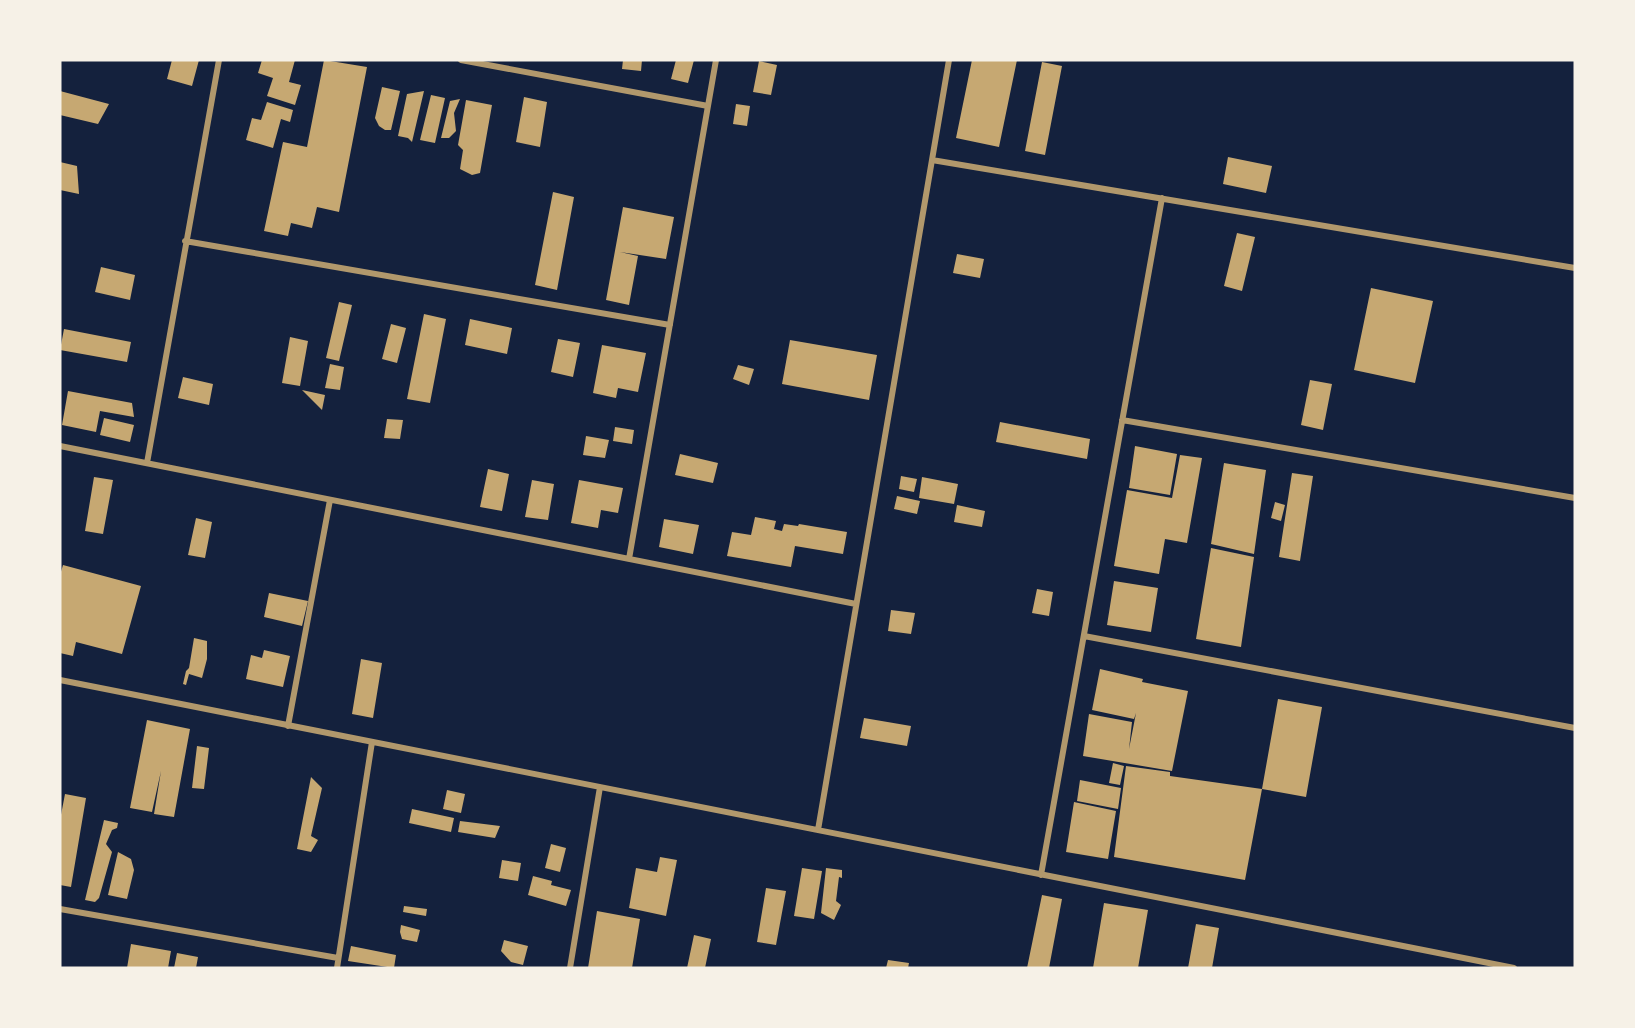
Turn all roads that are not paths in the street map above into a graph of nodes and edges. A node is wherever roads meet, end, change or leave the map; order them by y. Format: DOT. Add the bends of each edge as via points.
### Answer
graph roads {
  1 [pos="219,60"];
  2 [pos="461,60"];
  3 [pos="716,60"];
  4 [pos="949,60"];
  5 [pos="708,106"];
  6 [pos="932,160"];
  7 [pos="1162,198"];
  8 [pos="185,241"];
  9 [pos="1575,268"];
  10 [pos="670,325"];
  11 [pos="1122,420"];
  12 [pos="60,446"];
  13 [pos="147,463"];
  14 [pos="1575,498"];
  15 [pos="330,500"];
  16 [pos="629,559"];
  17 [pos="856,604"];
  18 [pos="1084,636"];
  19 [pos="60,681"];
  20 [pos="288,726"];
  21 [pos="1575,728"];
  22 [pos="372,742"];
  23 [pos="600,787"];
  24 [pos="818,830"];
  25 [pos="1041,875"];
  26 [pos="60,909"];
  27 [pos="338,958"];
  28 [pos="337,968"];
  29 [pos="570,968"];
  30 [pos="1514,968"];
  1 -- 8 [label="street"];
  2 -- 5 [label="street"];
  3 -- 5 [label="street"];
  4 -- 6 [label="street"];
  5 -- 10 [label="street"];
  6 -- 7 [label="street"];
  6 -- 17 [label="street"];
  7 -- 9 [label="street"];
  7 -- 11 [label="street"];
  8 -- 10 [label="street"];
  8 -- 13 [label="street"];
  10 -- 16 [label="street"];
  11 -- 14 [label="street"];
  11 -- 18 [label="street"];
  12 -- 13 [label="street"];
  13 -- 15 [label="street"];
  15 -- 16 [label="street"];
  15 -- 20 [label="street"];
  16 -- 17 [label="street"];
  17 -- 24 [label="street"];
  18 -- 21 [label="street"];
  18 -- 25 [label="street"];
  19 -- 20 [label="street"];
  20 -- 22 [label="street"];
  22 -- 23 [label="street"];
  22 -- 27 [label="street"];
  23 -- 24 [label="street"];
  23 -- 29 [label="street"];
  24 -- 25 [label="street"];
  25 -- 30 [label="street"];
  26 -- 27 [label="street"];
  27 -- 28 [label="street"];
}
